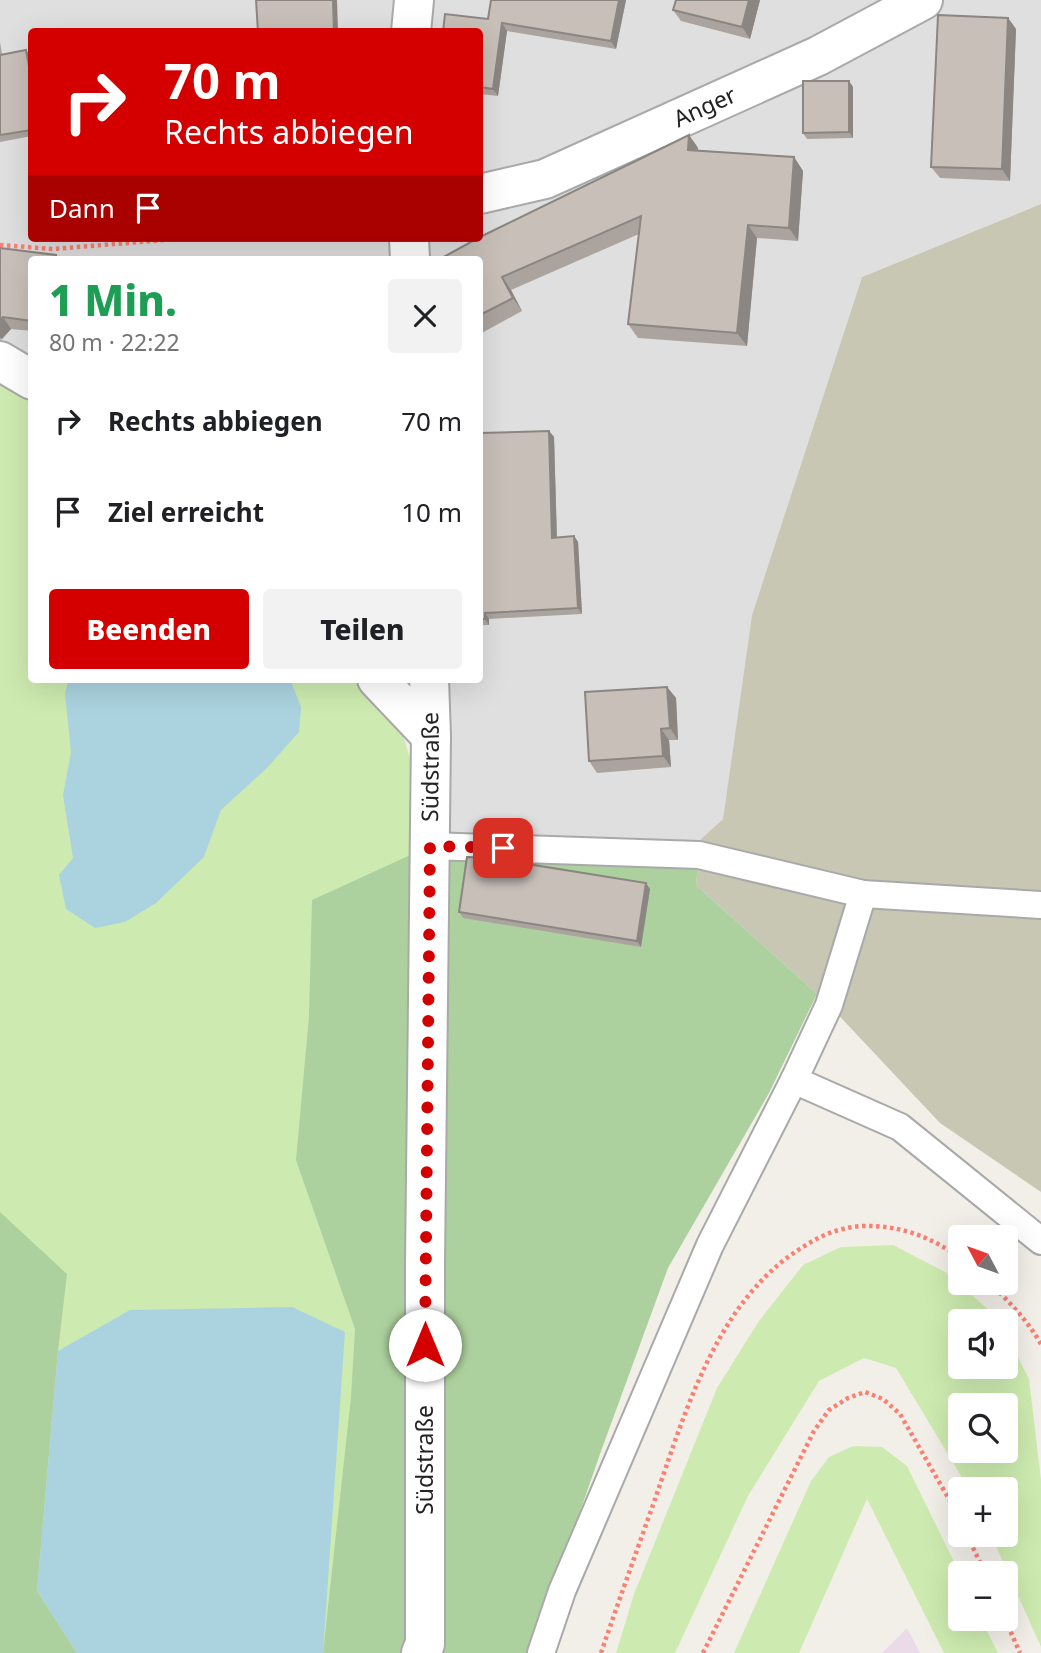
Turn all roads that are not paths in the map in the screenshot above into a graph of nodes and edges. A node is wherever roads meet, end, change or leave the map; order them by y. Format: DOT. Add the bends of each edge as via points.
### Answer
graph roads {
  1 [pos="414,0"];
  2 [pos="923,0"];
  3 [pos="411,28"];
  4 [pos="483,193"];
  5 [pos="0,361"];
  6 [pos="28,378"];
  7 [pos="381,683"];
  8 [pos="429,683"];
  9 [pos="431,736"];
  10 [pos="430,846"];
  11 [pos="863,894"];
  12 [pos="1041,905"];
  13 [pos="794,1080"];
  14 [pos="1041,1241"];
  15 [pos="421,1653"];
  16 [pos="541,1653"];
  1 -- 3 [label="street"];
  2 -- 4 [label="street, Anger" via="818,57 545,179"];
  5 -- 6 [label="street"];
  7 -- 9 [label="street"];
  8 -- 9 [label="street, Südstraße"];
  9 -- 10 [label="street, Südstraße"];
  10 -- 11 [label="lane" via="699,855"];
  10 -- 15 [label="street, Südstraße" via="425,1644"];
  11 -- 12 [label="lane"];
  11 -- 13 [label="lane" via="829,1005"];
  13 -- 14 [label="lane" via="900,1127"];
  13 -- 16 [label="lane" via="710,1245 562,1591"];
}
